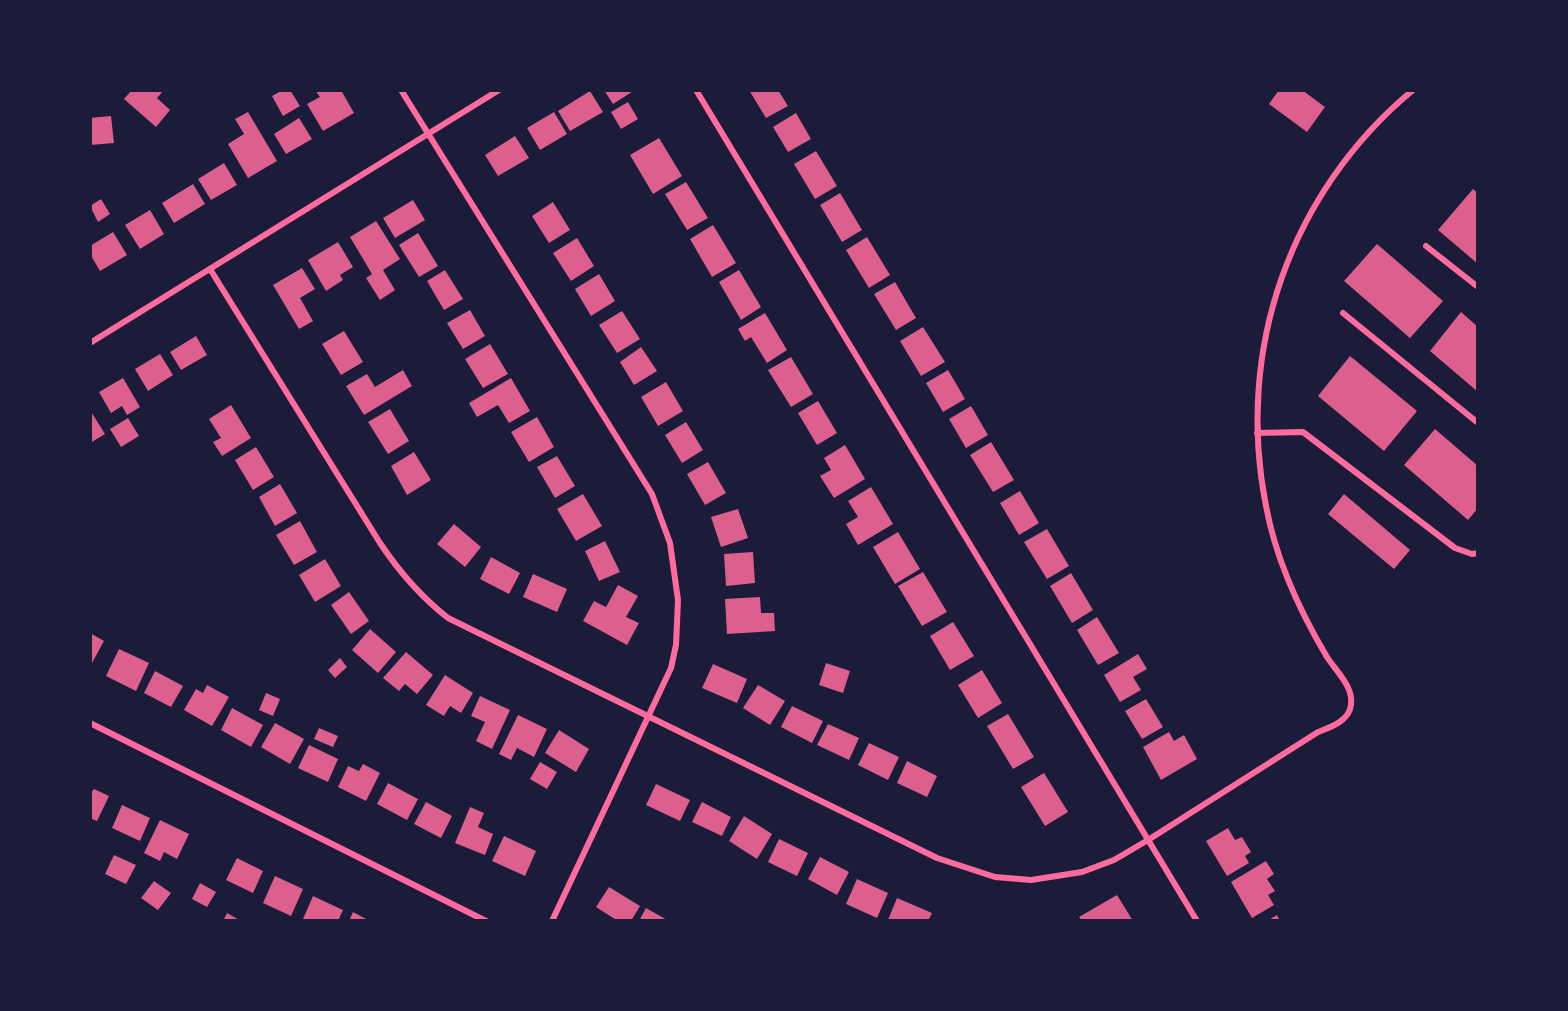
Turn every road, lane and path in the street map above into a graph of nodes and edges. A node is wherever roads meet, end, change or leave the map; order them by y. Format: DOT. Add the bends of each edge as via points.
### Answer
graph roads {
  1 [pos="401,90"];
  2 [pos="500,90"];
  3 [pos="696,90"];
  4 [pos="1413,90"];
  5 [pos="428,133"];
  6 [pos="1426,246"];
  7 [pos="210,269"];
  8 [pos="1478,287"];
  9 [pos="1343,313"];
  10 [pos="90,343"];
  11 [pos="1478,423"];
  12 [pos="1257,433"];
  13 [pos="1478,553"];
  14 [pos="649,718"];
  15 [pos="90,723"];
  16 [pos="1148,840"];
  17 [pos="486,921"];
  18 [pos="552,921"];
  19 [pos="1197,921"];
  1 -- 5 [label="street"];
  2 -- 5 [label="street"];
  3 -- 16 [label="street"];
  4 -- 12 [label="street" via="1345,160 1294,245 1269,318 1259,367"];
  5 -- 7 [label="street"];
  5 -- 14 [label="street" via="652,494 660,513 673,556 678,620 671,668"];
  6 -- 8 [label="street"];
  7 -- 10 [label="street"];
  7 -- 14 [label="street" via="380,543 424,600 478,634"];
  9 -- 11 [label="street"];
  12 -- 13 [label="street" via="1303,432 1455,548"];
  12 -- 16 [label="street" via="1261,482 1281,563 1305,616 1350,690 1351,705 1346,717 1335,725"];
  14 -- 16 [label="street" via="938,858 995,877 1031,880 1072,874 1114,860"];
  14 -- 18 [label="street"];
  15 -- 17 [label="street"];
  16 -- 19 [label="street"];
}
